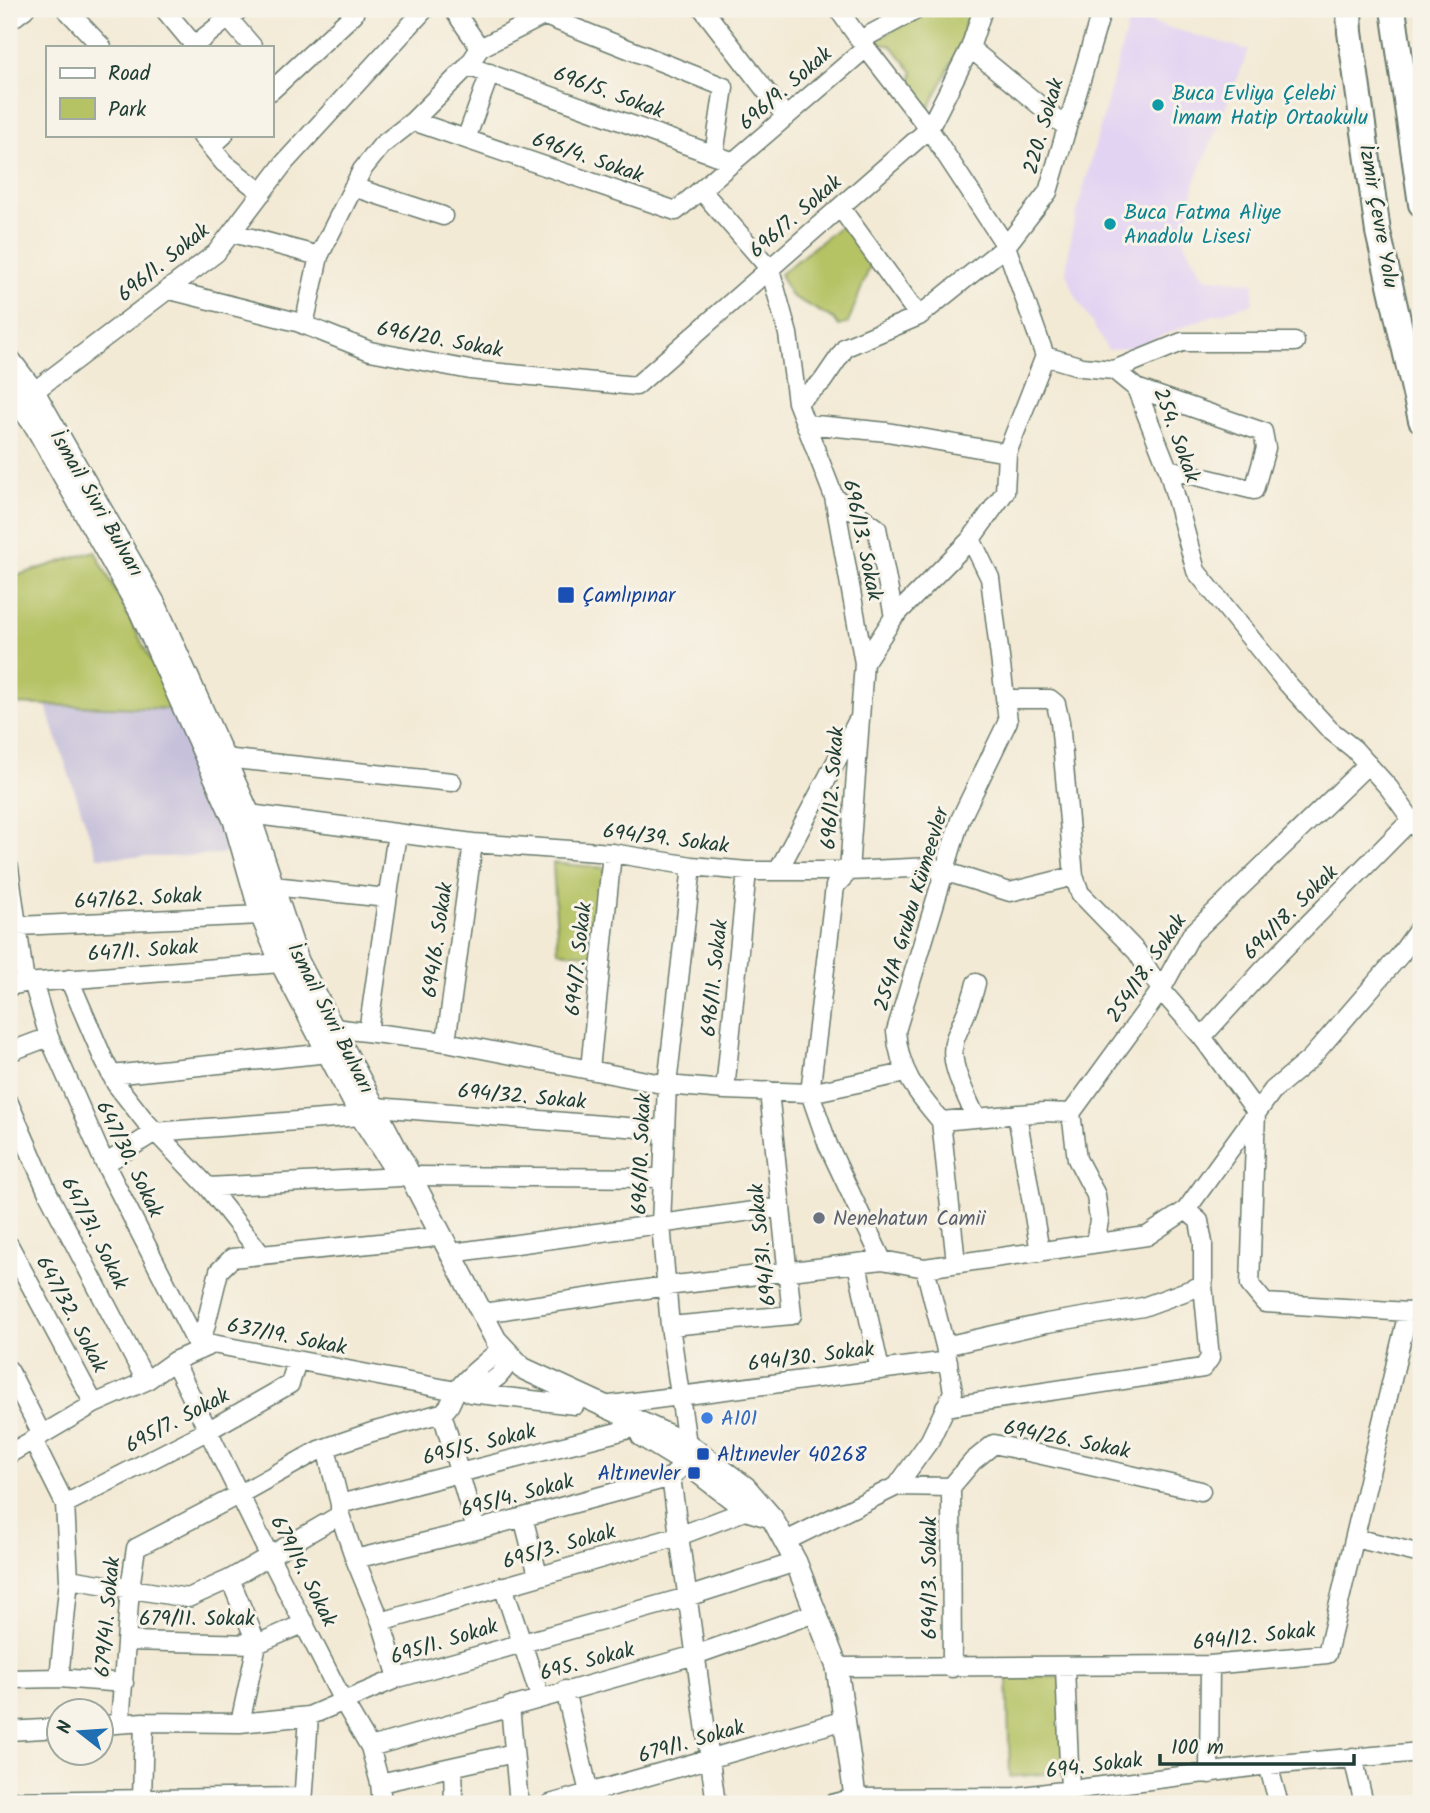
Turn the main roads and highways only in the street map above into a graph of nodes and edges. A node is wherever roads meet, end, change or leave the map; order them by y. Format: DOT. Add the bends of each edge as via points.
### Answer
graph roads {
  1 [pos="1349,9"];
  2 [pos="1393,9"];
  3 [pos="1421,204"];
  4 [pos="9,359"];
  5 [pos="20,395"];
  6 [pos="1421,420"];
  7 [pos="217,762"];
  8 [pos="368,1111"];
  9 [pos="406,1177"];
  10 [pos="504,1360"];
  11 [pos="681,1461"];
  12 [pos="772,1518"];
  13 [pos="856,1801"];
  1 -- 6 [label="highway, İzmir Çevre Yolu" via="1378,232"];
  2 -- 3 [label="highway, İzmir Çevre Yolu"];
  4 -- 5 [label="main road, İsmail Sivri Bulvarı"];
  5 -- 7 [label="main road, İsmail Sivri Bulvarı" via="156,606"];
  7 -- 8 [label="main road, İsmail Sivri Bulvarı" via="249,814 298,961 334,1028"];
  7 -- 8 [label="main road, İsmail Sivri Bulvarı" via="261,915 281,963 329,1053"];
  8 -- 9 [label="main road, İsmail Sivri Bulvarı"];
  9 -- 10 [label="main road, İsmail Sivri Bulvarı" via="452,1253"];
  9 -- 10 [label="main road, İsmail Sivri Bulvarı" via="429,1238"];
  10 -- 11 [label="main road, İsmail Sivri Bulvarı" via="603,1406"];
  10 -- 11 [label="main road, İsmail Sivri Bulvarı" via="514,1379 629,1429"];
  11 -- 12 [label="main road, İsmail Sivri Bulvarı" via="747,1510"];
  11 -- 12 [label="main road, İsmail Sivri Bulvarı" via="746,1487"];
  12 -- 13 [label="main road, İsmail Sivri Bulvarı" via="796,1562 837,1667"];
}
